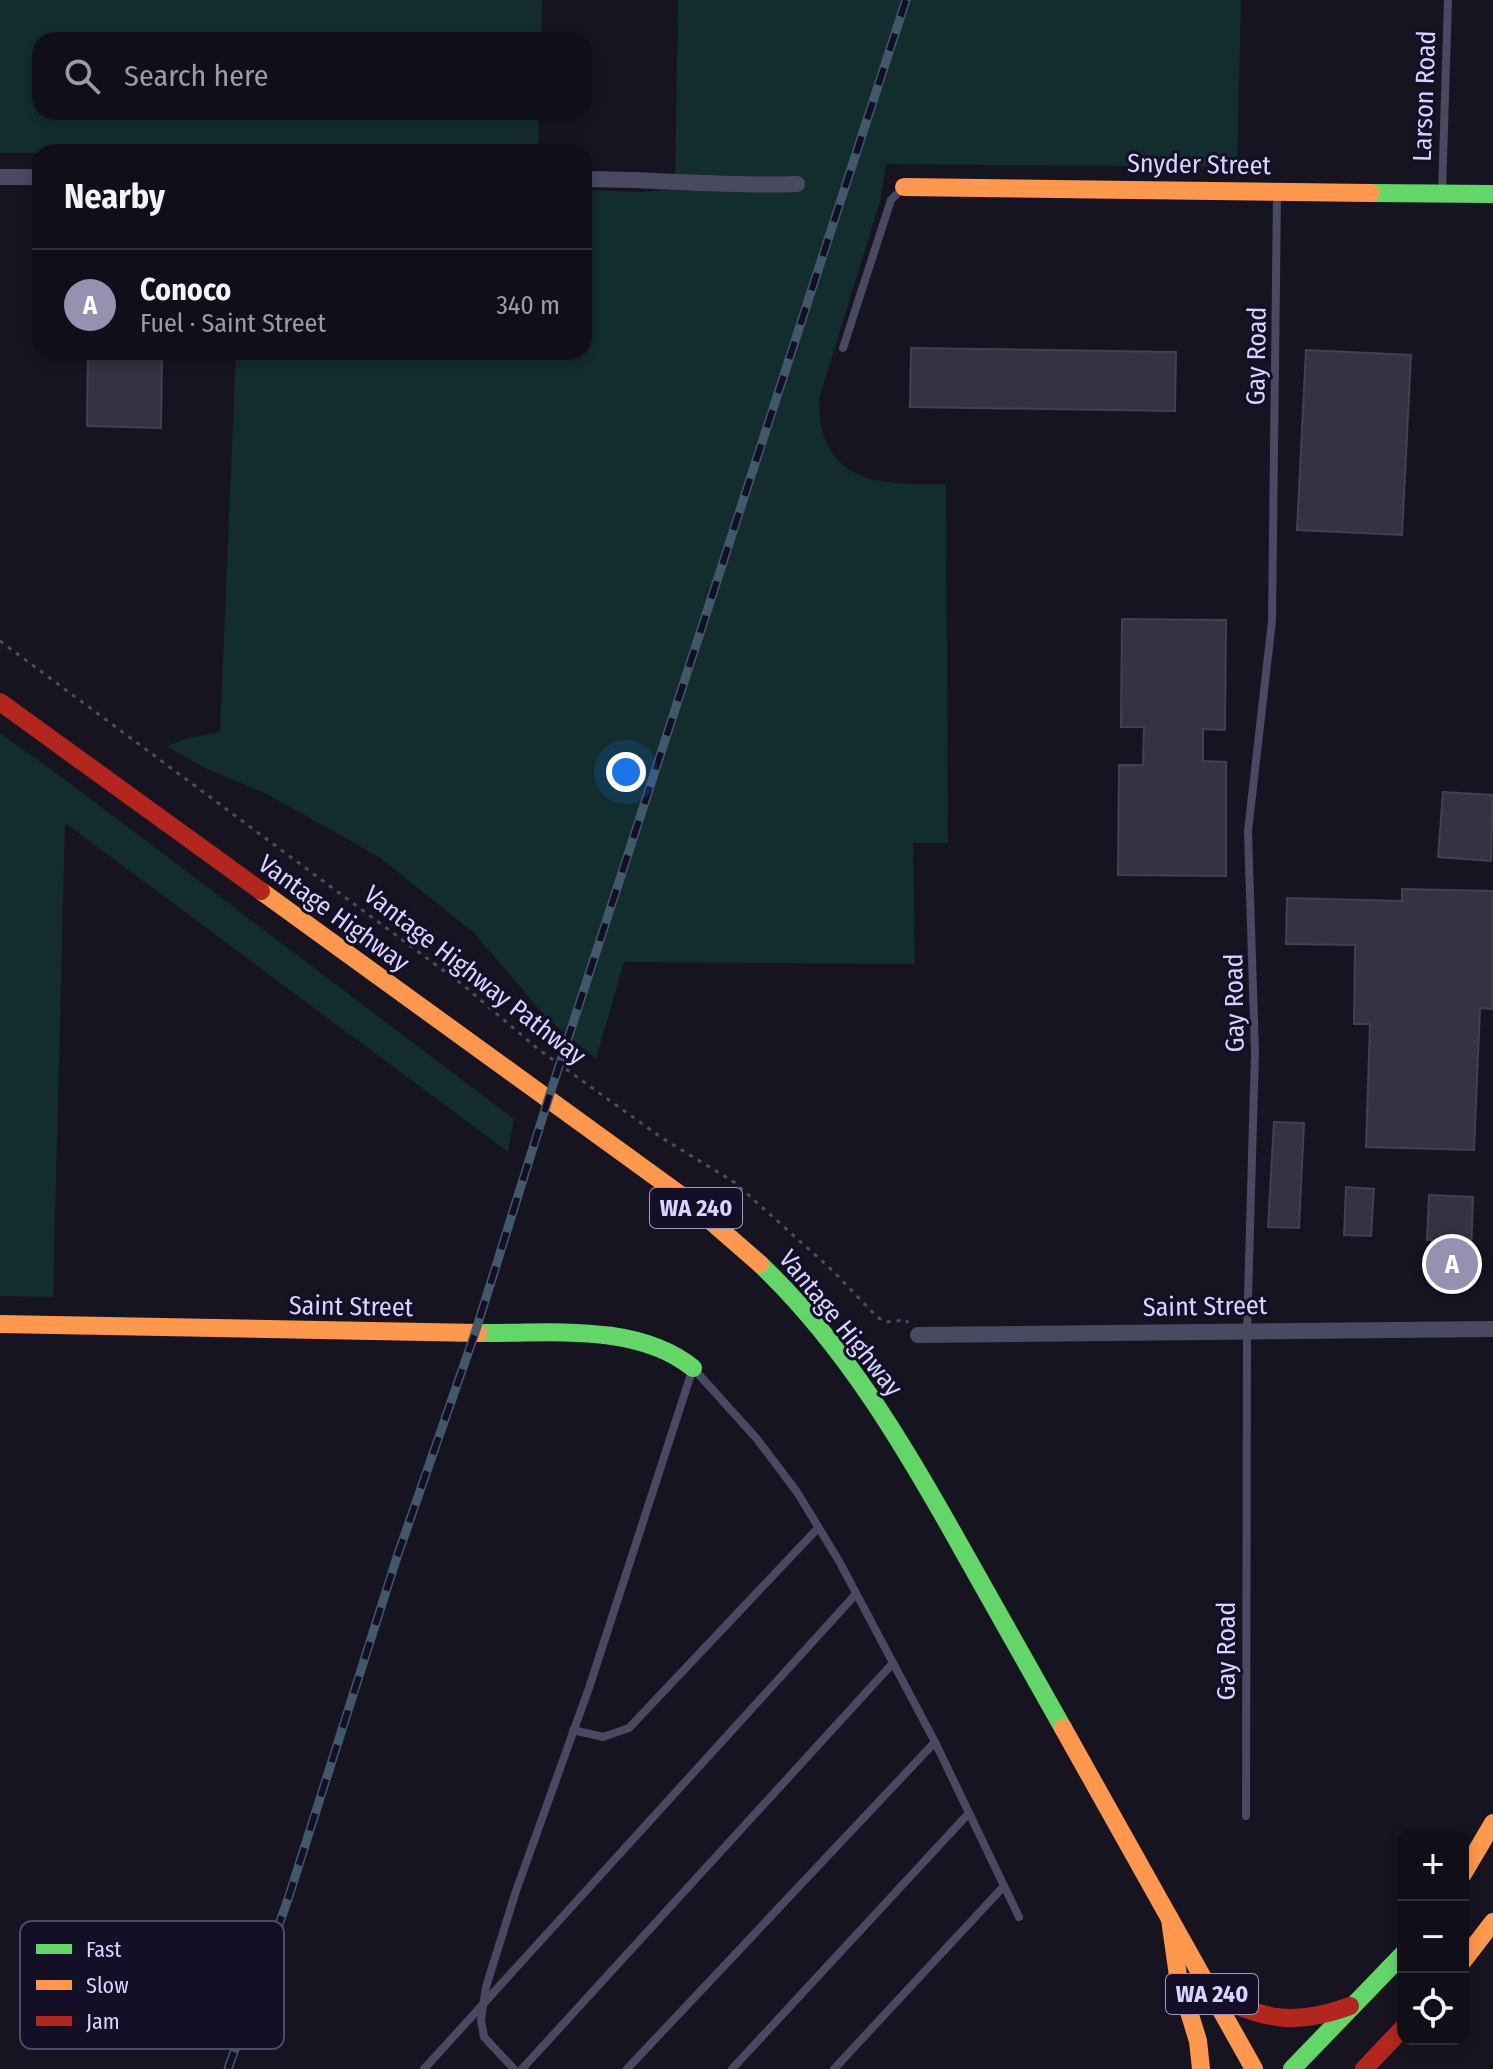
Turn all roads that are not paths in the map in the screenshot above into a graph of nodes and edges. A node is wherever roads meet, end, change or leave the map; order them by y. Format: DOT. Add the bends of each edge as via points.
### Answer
graph roads {
  1 [pos="1448,0"];
  2 [pos="0,177"];
  3 [pos="32,177"];
  4 [pos="592,179"];
  5 [pos="797,184"];
  6 [pos="904,187"];
  7 [pos="1277,191"];
  8 [pos="1442,193"];
  9 [pos="1493,194"];
  10 [pos="843,348"];
  11 [pos="0,702"];
  12 [pos="0,1324"];
  13 [pos="1493,1329"];
  14 [pos="1247,1332"];
  15 [pos="918,1335"];
  16 [pos="693,1368"];
  17 [pos="818,1528"];
  18 [pos="856,1594"];
  19 [pos="893,1663"];
  20 [pos="573,1730"];
  21 [pos="935,1742"];
  22 [pos="969,1813"];
  23 [pos="1246,1816"];
  24 [pos="1493,1823"];
  25 [pos="1469,1864"];
  26 [pos="1004,1886"];
  27 [pos="1019,1917"];
  28 [pos="1170,1919"];
  29 [pos="1493,1922"];
  30 [pos="1469,1953"];
  31 [pos="1397,1960"];
  32 [pos="1214,1996"];
  33 [pos="483,2004"];
  34 [pos="1354,2004"];
  35 [pos="1397,2033"];
  36 [pos="1397,2037"];
  37 [pos="424,2069"];
  38 [pos="514,2069"];
  39 [pos="522,2069"];
  40 [pos="627,2069"];
  41 [pos="732,2069"];
  42 [pos="834,2069"];
  43 [pos="1201,2069"];
  44 [pos="1254,2069"];
  45 [pos="1292,2069"];
  46 [pos="1364,2069"];
  47 [pos="1384,2069"];
  1 -- 8 [label="lane, Larson Road"];
  2 -- 3 [label="street"];
  4 -- 5 [label="street"];
  6 -- 7 [label="main road, Snyder Street"];
  6 -- 10 [label="lane" via="891,200"];
  7 -- 8 [label="main road, Snyder Street"];
  7 -- 14 [label="lane, Gay Road" via="1272,621 1248,831 1255,1053"];
  8 -- 9 [label="main road, Snyder Street"];
  11 -- 28 [label="main road, Vantage Highway / WA 240" via="682,1196 784,1288 912,1459"];
  12 -- 16 [label="main road, Saint Street" via="605,1335 659,1345"];
  13 -- 14 [label="street, Saint Street"];
  14 -- 15 [label="street, Saint Street"];
  14 -- 23 [label="lane, Gay Road"];
  16 -- 17 [label="lane" via="757,1439"];
  16 -- 20 [label="lane"];
  17 -- 18 [label="lane"];
  17 -- 20 [label="lane" via="629,1728 603,1737"];
  18 -- 19 [label="lane"];
  18 -- 33 [label="lane"];
  19 -- 21 [label="lane"];
  19 -- 39 [label="lane"];
  20 -- 33 [label="lane"];
  21 -- 22 [label="lane"];
  21 -- 40 [label="lane"];
  22 -- 26 [label="lane"];
  22 -- 41 [label="lane"];
  24 -- 25 [label="main road"];
  26 -- 27 [label="lane"];
  26 -- 42 [label="lane"];
  28 -- 32 [label="main road, Vantage Highway / WA 240"];
  28 -- 43 [label="main road, WA 240"];
  29 -- 30 [label="main road"];
  31 -- 34 [label="main road"];
  32 -- 34 [label="main road" via="1258,2016 1288,2020"];
  32 -- 44 [label="main road, Vantage Highway / WA 240"];
  33 -- 37 [label="lane"];
  33 -- 38 [label="lane" via="484,2037"];
  34 -- 45 [label="main road"];
  35 -- 46 [label="main road"];
  36 -- 47 [label="main road"];
}
